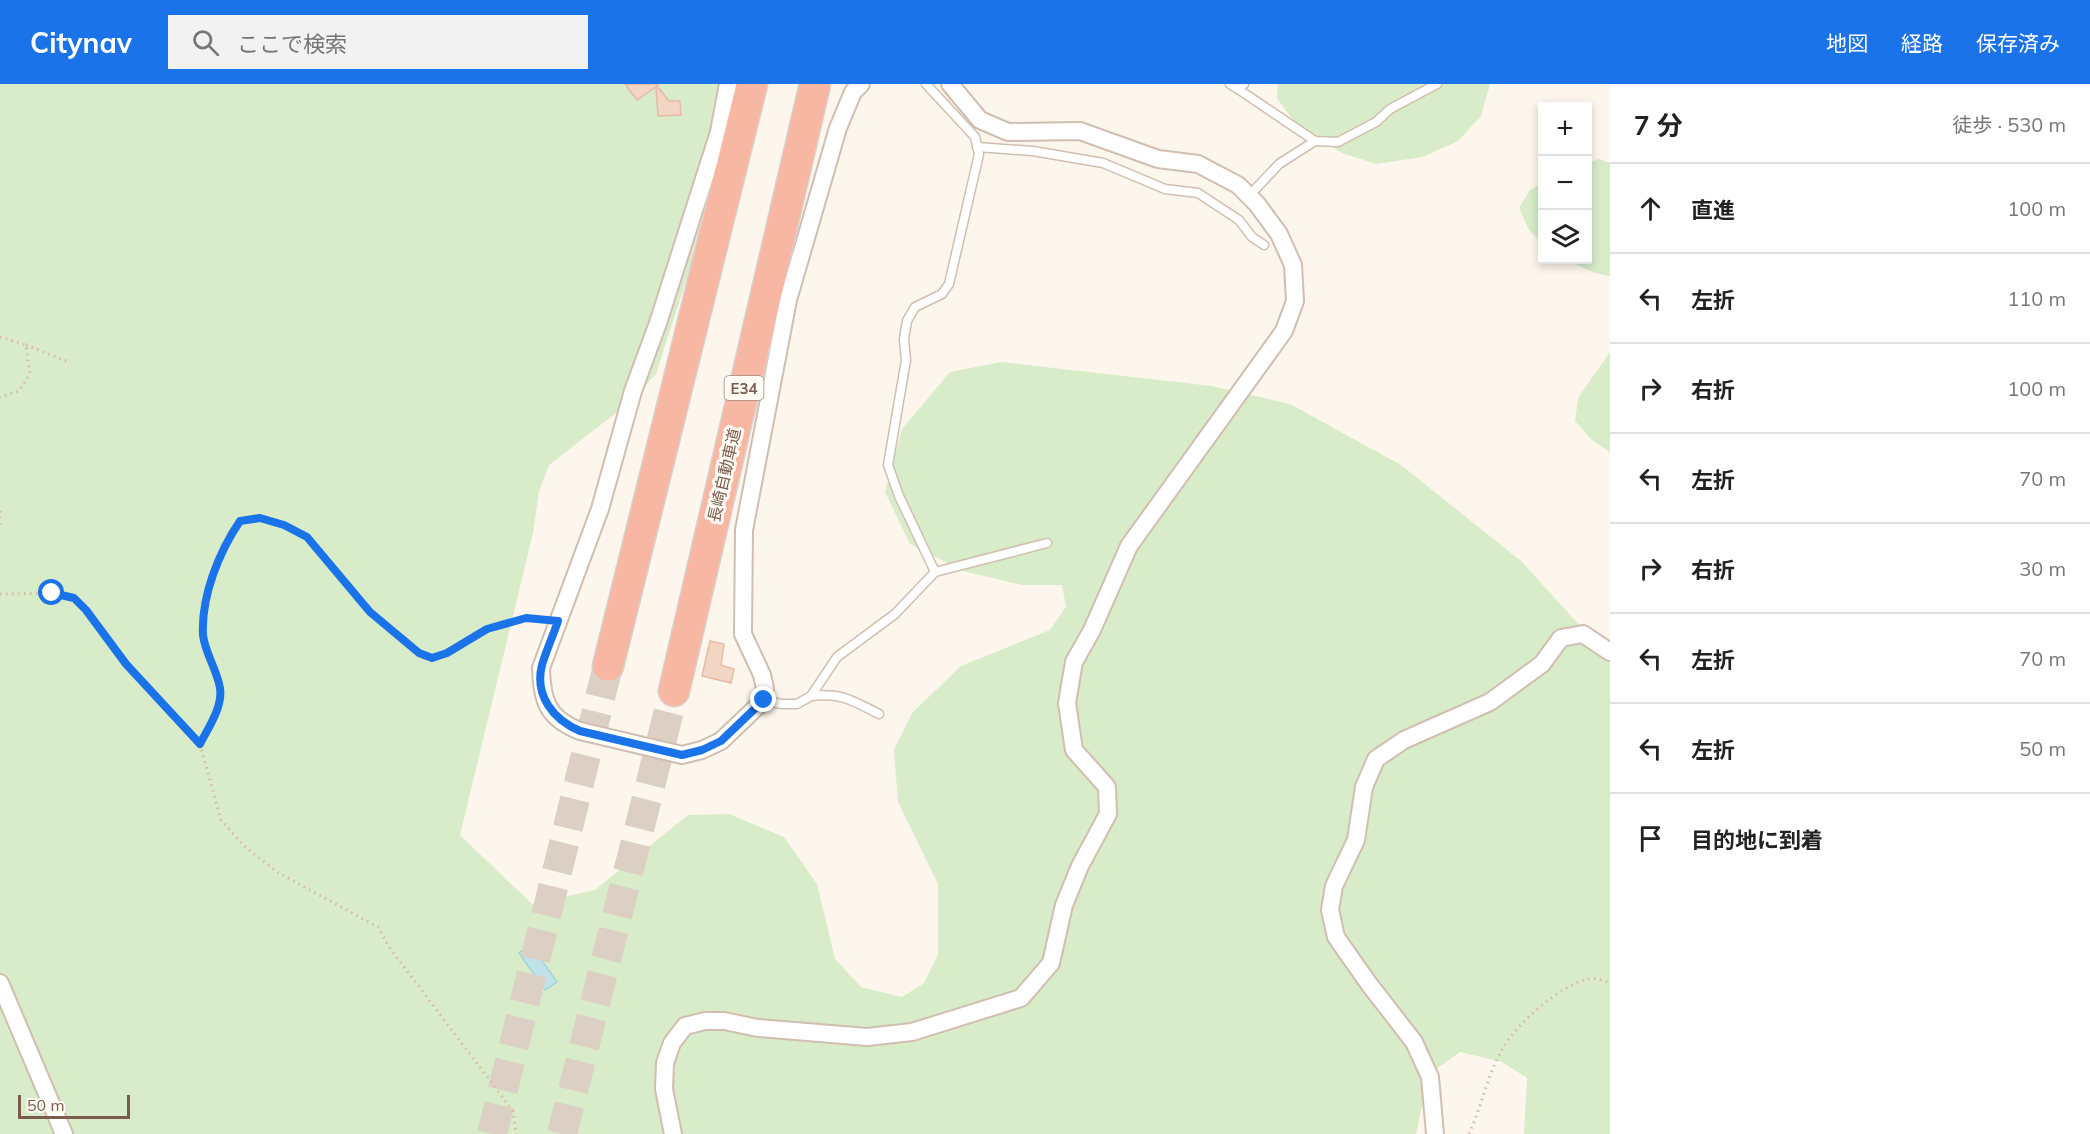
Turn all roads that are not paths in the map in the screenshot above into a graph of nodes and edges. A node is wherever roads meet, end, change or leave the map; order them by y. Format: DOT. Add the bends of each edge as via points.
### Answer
graph roads {
  1 [pos="728,84"];
  2 [pos="752,84"];
  3 [pos="815,84"];
  4 [pos="861,84"];
  5 [pos="926,84"];
  6 [pos="950,84"];
  7 [pos="1437,84"];
  8 [pos="1238,86"];
  9 [pos="1315,141"];
  10 [pos="977,147"];
  11 [pos="1249,196"];
  12 [pos="1264,244"];
  13 [pos="1047,543"];
  14 [pos="934,572"];
  15 [pos="1610,652"];
  16 [pos="608,666"];
  17 [pos="674,691"];
  18 [pos="811,696"];
  19 [pos="764,700"];
  20 [pos="879,714"];
  21 [pos="0,983"];
  22 [pos="64,1134"];
  23 [pos="673,1134"];
  24 [pos="1435,1134"];
  1 -- 19 [label="street" via="719,132 633,391 600,509 541,668 545,702 565,725 682,755 721,741"];
  2 -- 16 [label="highway"];
  3 -- 17 [label="highway, 長崎自動車道 / E34"];
  4 -- 19 [label="street" via="853,92 838,128 788,300 744,530 743,634 762,675"];
  5 -- 10 [label="lane" via="975,137"];
  6 -- 11 [label="street" via="980,120 1008,132 1080,131 1158,159 1198,164 1238,185"];
  7 -- 9 [label="lane" via="1338,142"];
  8 -- 9 [label="lane"];
  9 -- 11 [label="lane" via="1279,164"];
  10 -- 12 [label="lane" via="1033,150 1103,162 1164,189 1197,193 1239,220 1252,237"];
  10 -- 14 [label="lane" via="979,154 949,284 942,294 915,307 907,321 906,360 888,465"];
  11 -- 23 [label="street" via="1279,234 1293,265 1295,301 1284,331 1129,546 1074,662 1067,703 1074,750 1107,787 1108,814 1064,905 1051,963 1021,998 912,1032 867,1037 758,1028 724,1021 685,1026 672,1043 665,1063 664,1089"];
  13 -- 14 [label="lane"];
  14 -- 18 [label="lane" via="895,614 837,657"];
  15 -- 24 [label="street" via="1583,634 1561,638 1542,664 1490,702 1404,740 1376,759 1364,787 1356,840 1334,886 1330,910 1336,937 1414,1042 1430,1077"];
  18 -- 19 [label="lane" via="797,705"];
  18 -- 20 [label="lane" via="832,694"];
  21 -- 22 [label="street"];
}
